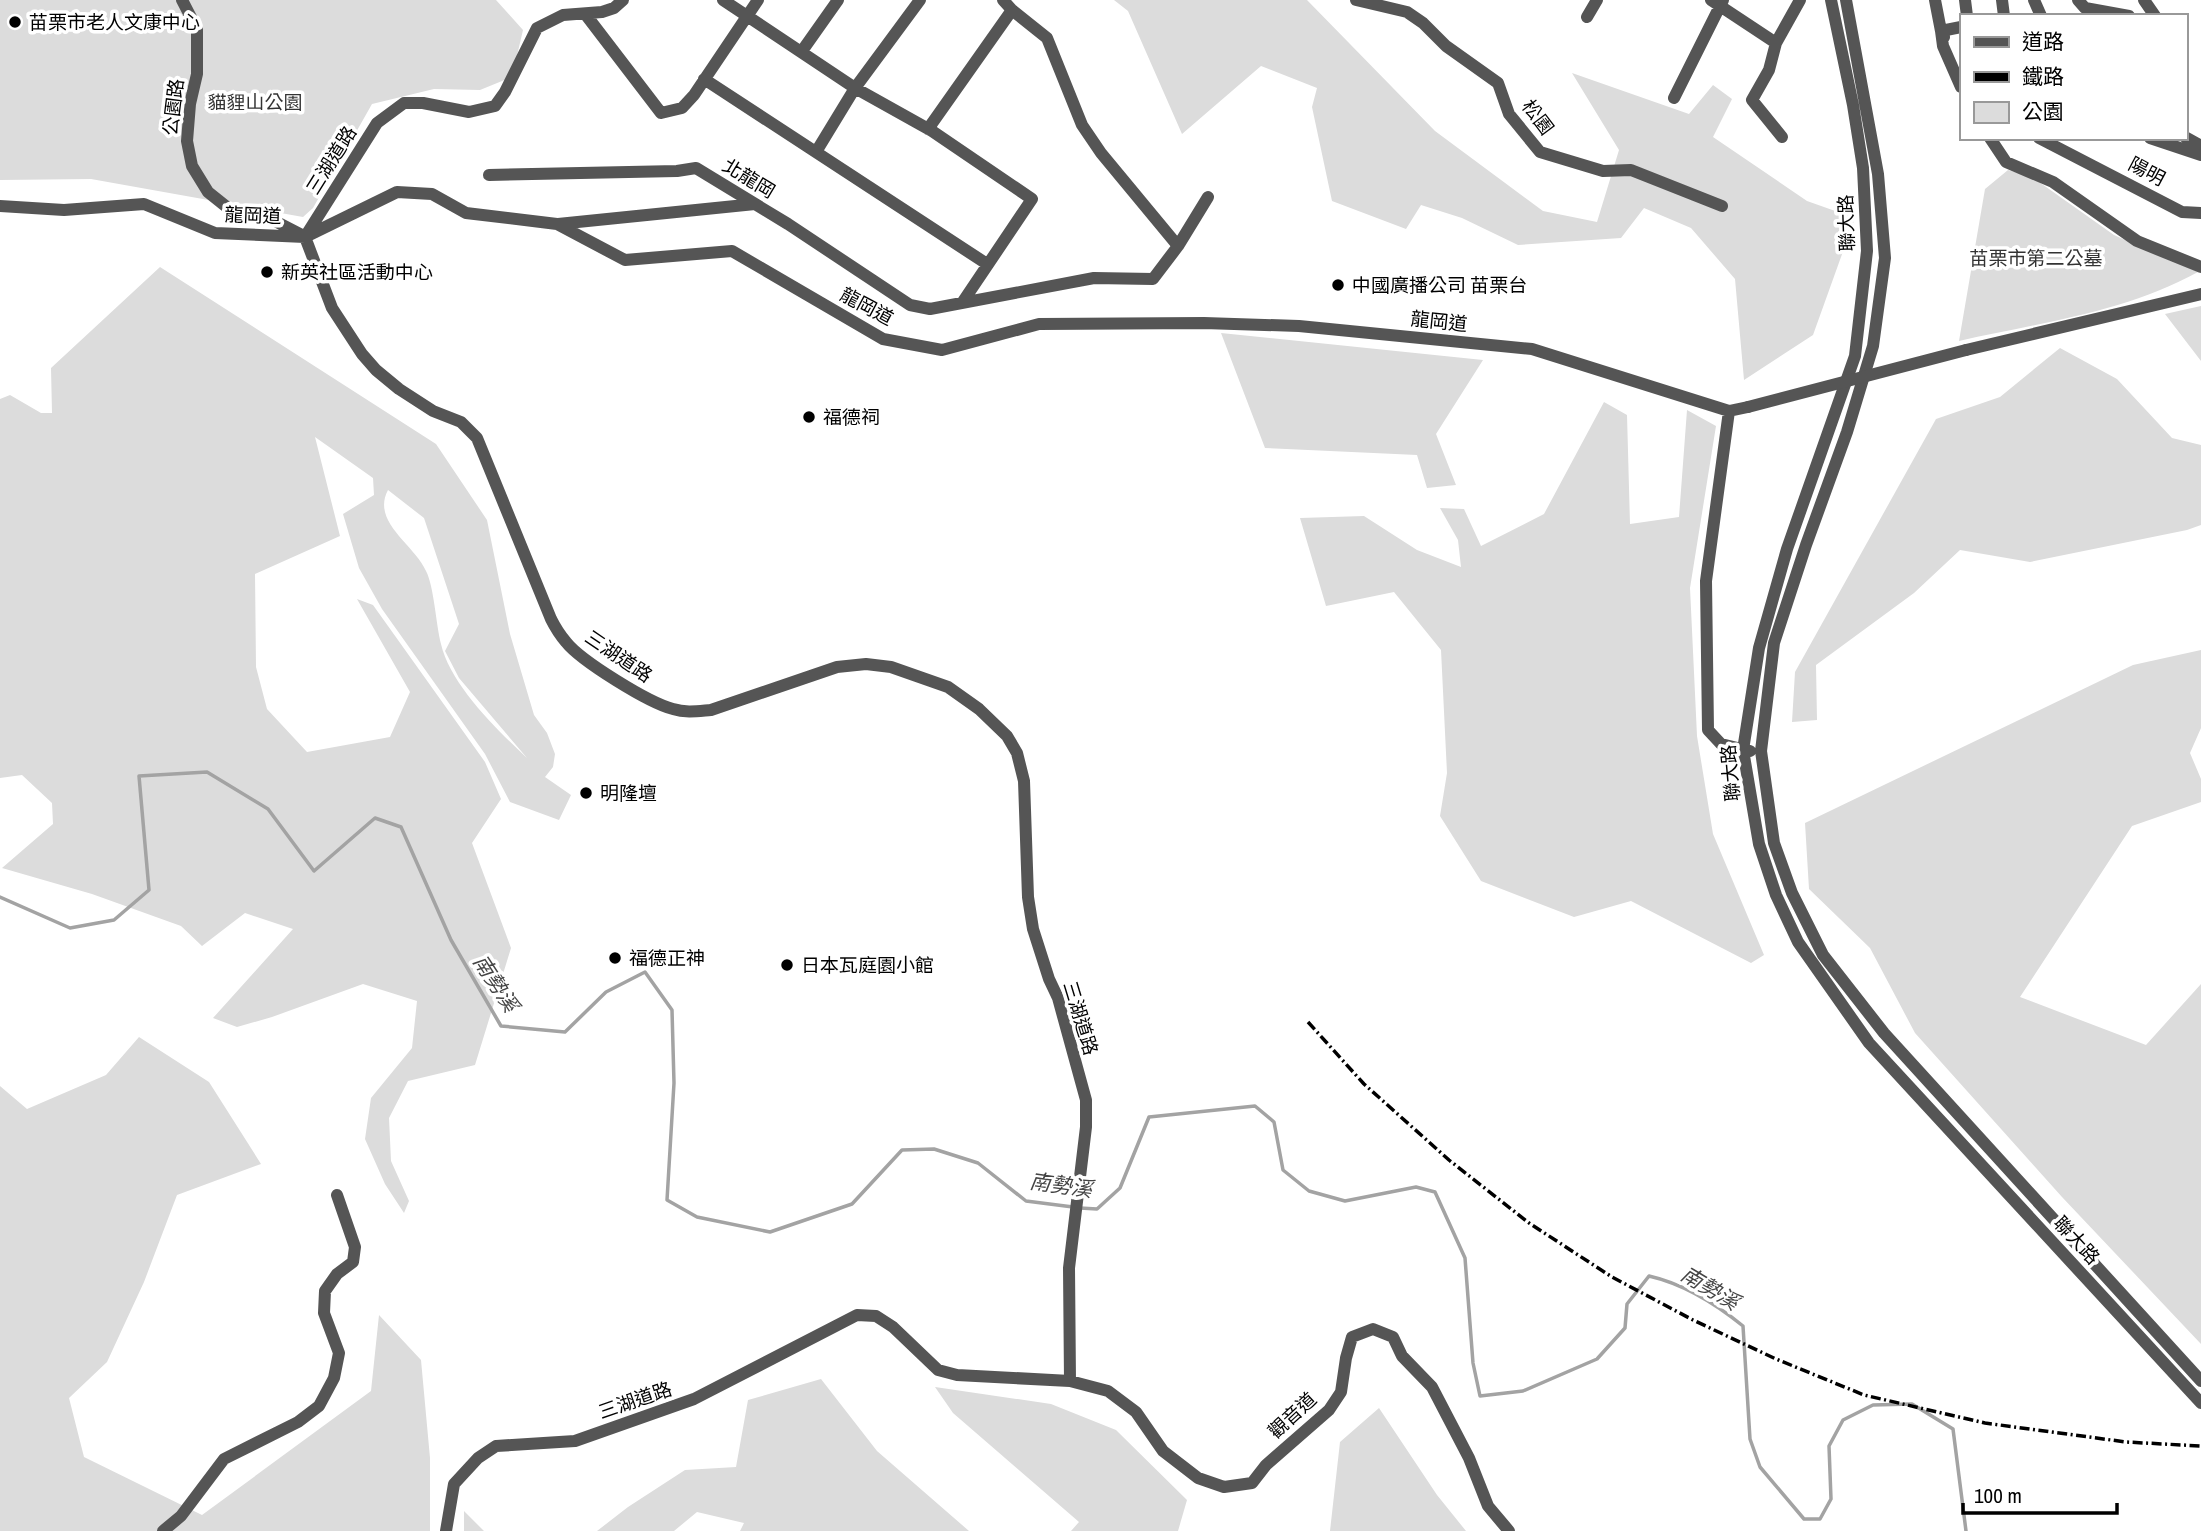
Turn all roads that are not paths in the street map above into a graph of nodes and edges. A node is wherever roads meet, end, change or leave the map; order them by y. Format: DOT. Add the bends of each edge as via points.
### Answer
graph roads {
  1 [pos="182,0"];
  2 [pos="623,0"];
  3 [pos="723,0"];
  4 [pos="758,0"];
  5 [pos="838,0"];
  6 [pos="920,0"];
  7 [pos="1003,0"];
  8 [pos="1356,0"];
  9 [pos="1597,0"];
  10 [pos="1800,0"];
  11 [pos="1831,0"];
  12 [pos="1846,0"];
  13 [pos="1935,0"];
  14 [pos="2078,0"];
  15 [pos="1718,2"];
  16 [pos="1012,10"];
  17 [pos="2118,14"];
  18 [pos="586,15"];
  19 [pos="748,15"];
  20 [pos="1587,17"];
  21 [pos="1960,27"];
  22 [pos="1941,31"];
  23 [pos="1776,43"];
  24 [pos="802,51"];
  25 [pos="1960,66"];
  26 [pos="704,79"];
  27 [pos="1960,85"];
  28 [pos="855,88"];
  29 [pos="1674,98"];
  30 [pos="1859,104"];
  31 [pos="928,129"];
  32 [pos="1782,137"];
  33 [pos="1991,140"];
  34 [pos="2043,140"];
  35 [pos="2156,140"];
  36 [pos="816,152"];
  37 [pos="2201,155"];
  38 [pos="489,175"];
  39 [pos="1208,197"];
  40 [pos="755,204"];
  41 [pos="0,206"];
  42 [pos="1722,206"];
  43 [pos="2201,213"];
  44 [pos="558,224"];
  45 [pos="305,237"];
  46 [pos="1178,246"];
  47 [pos="987,264"];
  48 [pos="2201,267"];
  49 [pos="2201,294"];
  50 [pos="962,303"];
  51 [pos="1729,411"];
  52 [pos="1743,750"];
  53 [pos="1761,751"];
  54 [pos="1884,1033"];
  55 [pos="1870,1043"];
  56 [pos="337,1195"];
  57 [pos="2198,1378"];
  58 [pos="1070,1381"];
  59 [pos="2201,1403"];
  60 [pos="163,1531"];
  61 [pos="446,1531"];
  62 [pos="1509,1531"];
  1 -- 45 [label="street, 公園路" via="197,29 197,74 187,141 192,166 208,192 233,212 271,219"];
  2 -- 18 [label="street, 三湖道路" via="614,8"];
  3 -- 19 [label="street"];
  4 -- 19 [label="street"];
  5 -- 24 [label="street"];
  6 -- 28 [label="street"];
  7 -- 16 [label="street"];
  8 -- 42 [label="street, 松園" via="1407,12 1499,83 1509,114 1540,152 1603,171 1631,170"];
  9 -- 20 [label="street"];
  10 -- 23 [label="street"];
  11 -- 30 [label="street, 聯大路"];
  12 -- 30 [label="street, 聯大路"];
  13 -- 22 [label="street"];
  14 -- 17 [label="street" via="2085,8"];
  15 -- 23 [label="street"];
  15 -- 29 [label="street"];
  16 -- 31 [label="street"];
  16 -- 46 [label="street" via="1047,38 1082,125"];
  18 -- 26 [label="street" via="661,113 682,108"];
  18 -- 45 [label="street, 三湖道路" via="563,15 537,28 495,106 469,112 404,103 377,123"];
  19 -- 24 [label="street"];
  19 -- 26 [label="street"];
  21 -- 22 [label="street"];
  22 -- 25 [label="street"];
  22 -- 27 [label="street"];
  23 -- 32 [label="street" via="1769,70 1752,100"];
  24 -- 28 [label="street"];
  26 -- 36 [label="street"];
  28 -- 31 [label="street"];
  28 -- 36 [label="street"];
  30 -- 52 [label="street, 聯大路" via="1867,251 1855,356 1787,549 1759,648"];
  30 -- 53 [label="street, 聯大路" via="1878,174 1885,258 1873,346 1774,643"];
  31 -- 47 [label="street" via="1032,199"];
  33 -- 48 [label="street" via="2006,162 2053,182 2137,242"];
  34 -- 43 [label="street, 陽明" via="2182,212"];
  35 -- 37 [label="street, 陽明"];
  36 -- 47 [label="street"];
  38 -- 40 [label="street, 北龍岡" via="696,168"];
  39 -- 46 [label="street, 北龍岡"];
  40 -- 44 [label="street"];
  40 -- 50 [label="street, 北龍岡" via="910,305 930,309"];
  41 -- 45 [label="street, 龍岡道" via="64,210 144,204 215,233"];
  44 -- 45 [label="street, 龍岡道" via="466,213 432,194 397,192"];
  44 -- 51 [label="street, 龍岡道" via="625,260 732,251 883,339 942,350 1039,324 1299,326 1532,349"];
  45 -- 58 [label="street, 三湖道路" via="332,308 362,354 400,389 433,411 461,422 477,438 551,619 566,643 584,659 652,701 692,712 711,710 819,671 866,664 891,667 948,687 1007,736 1017,752 1024,781 1028,897 1036,934 1086,1100 1069,1268"];
  46 -- 50 [label="street, 北龍岡" via="1153,279 1094,278"];
  47 -- 50 [label="street"];
  49 -- 51 [label="street, 龍岡道, bridge"];
  51 -- 52 [label="street" via="1706,581 1708,730 1721,744"];
  52 -- 53 [label="street"];
  52 -- 55 [label="street, 聯大路" via="1759,844 1776,895 1798,942"];
  53 -- 54 [label="street, 聯大路" via="1774,843 1791,893 1823,955"];
  54 -- 55 [label="street"];
  54 -- 57 [label="street, 聯大路"];
  55 -- 59 [label="street, 聯大路"];
  56 -- 60 [label="street" via="355,1247 353,1262 325,1291 324,1313 339,1353 334,1378 319,1406 298,1422 224,1459 181,1516"];
  58 -- 61 [label="street, 三湖道路" via="957,1376 938,1370 893,1326 876,1316 857,1315 694,1399 575,1441 496,1446 454,1484"];
  58 -- 62 [label="street, 觀音道" via="1108,1391 1136,1412 1163,1451 1198,1478 1224,1487 1252,1483 1329,1410 1341,1392 1352,1337 1373,1329 1393,1337 1402,1356 1432,1387 1488,1506"];
}
